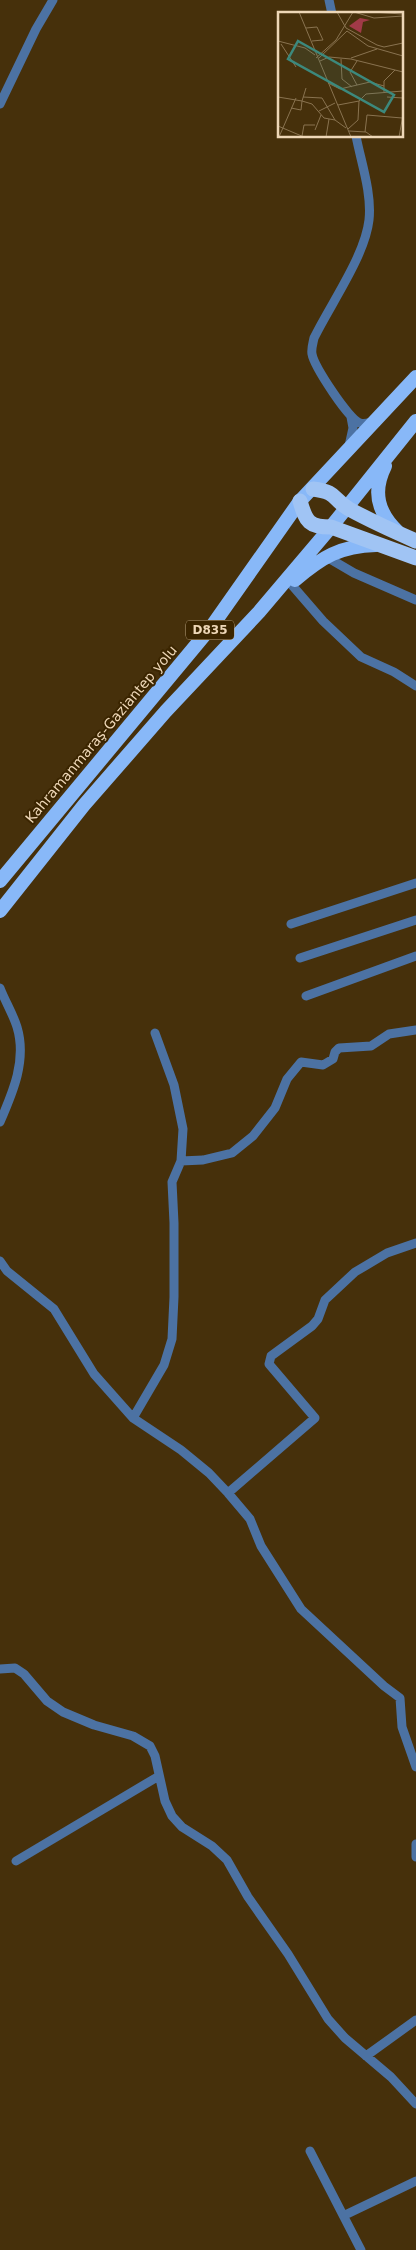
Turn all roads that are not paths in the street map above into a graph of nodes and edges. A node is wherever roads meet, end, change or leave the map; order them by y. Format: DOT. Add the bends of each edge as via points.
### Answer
graph roads {
  1 [pos="53,0"];
  2 [pos="0,104"];
  3 [pos="356,138"];
  4 [pos="416,377"];
  5 [pos="351,417"];
  6 [pos="377,420"];
  7 [pos="416,421"];
  8 [pos="348,451"];
  9 [pos="391,454"];
  10 [pos="313,488"];
  11 [pos="300,501"];
  12 [pos="347,508"];
  13 [pos="332,527"];
  14 [pos="400,534"];
  15 [pos="416,541"];
  16 [pos="381,544"];
  17 [pos="325,556"];
  18 [pos="416,558"];
  19 [pos="291,584"];
  20 [pos="416,600"];
  21 [pos="259,612"];
  22 [pos="416,686"];
  23 [pos="0,881"];
  24 [pos="416,884"];
  25 [pos="0,911"];
  26 [pos="416,920"];
  27 [pos="291,924"];
  28 [pos="416,956"];
  29 [pos="300,958"];
  30 [pos="0,988"];
  31 [pos="306,996"];
  32 [pos="416,1030"];
  33 [pos="155,1033"];
  34 [pos="0,1122"];
  35 [pos="182,1161"];
  36 [pos="416,1242"];
  37 [pos="0,1261"];
  38 [pos="133,1418"];
  39 [pos="228,1493"];
  40 [pos="0,1669"];
  41 [pos="416,1767"];
  42 [pos="159,1776"];
  43 [pos="416,1844"];
  44 [pos="416,1857"];
  45 [pos="16,1861"];
  46 [pos="416,2020"];
  47 [pos="366,2056"];
  48 [pos="416,2104"];
  49 [pos="310,2151"];
  50 [pos="416,2181"];
  51 [pos="345,2215"];
  52 [pos="361,2250"];
  1 -- 2 [label="street"];
  3 -- 5 [label="street" via="369,220 358,255 314,338 312,354"];
  4 -- 6 [label="highway, Kahramanmaraş-Gaziantep yolu / D835"];
  5 -- 6 [label="street" via="366,424"];
  5 -- 8 [label="street" via="352,438"];
  6 -- 8 [label="highway, Kahramanmaraş-Gaziantep yolu / D835"];
  7 -- 9 [label="highway, D835"];
  8 -- 10 [label="highway, Kahramanmaraş-Gaziantep yolu / D835"];
  9 -- 12 [label="highway, D835"];
  9 -- 14 [label="highway" via="378,488 379,506 386,521"];
  10 -- 11 [label="highway, Kahramanmaraş-Gaziantep yolu / D835"];
  10 -- 12 [label="highway" via="335,495"];
  11 -- 13 [label="highway" via="311,524"];
  11 -- 23 [label="highway, Kahramanmaraş-Gaziantep yolu / D835" via="212,626"];
  12 -- 13 [label="highway, D835"];
  12 -- 14 [label="highway"];
  13 -- 16 [label="highway"];
  13 -- 21 [label="highway, D835"];
  14 -- 15 [label="highway"];
  16 -- 17 [label="highway" via="358,545"];
  16 -- 18 [label="highway"];
  17 -- 19 [label="highway"];
  17 -- 20 [label="street" via="354,573"];
  19 -- 21 [label="highway"];
  19 -- 22 [label="street" via="342,641"];
  21 -- 25 [label="highway, D835" via="84,805"];
  24 -- 27 [label="street"];
  26 -- 29 [label="street"];
  28 -- 31 [label="street"];
  30 -- 34 [label="street" via="17,1028 20,1068"];
  32 -- 35 [label="street" via="389,1034 371,1046 339,1048 333,1059 323,1064 300,1062 275,1108 253,1136 232,1153"];
  33 -- 35 [label="street" via="174,1084 183,1129"];
  35 -- 38 [label="street" via="172,1182 172,1339 164,1365"];
  36 -- 39 [label="street" via="387,1253 355,1272 325,1300 312,1326 271,1356 269,1364 315,1418"];
  37 -- 38 [label="street" via="7,1271 54,1309 94,1374"];
  38 -- 39 [label="street" via="181,1450"];
  39 -- 41 [label="street" via="250,1519 261,1546 301,1609 400,1698 402,1727"];
  40 -- 42 [label="street" via="20,1671 47,1701 63,1712 143,1740 155,1756"];
  42 -- 45 [label="street"];
  42 -- 47 [label="street" via="172,1816 227,1860 328,2019"];
  43 -- 44 [label="street"];
  46 -- 47 [label="street"];
  47 -- 48 [label="street"];
  49 -- 51 [label="street"];
  50 -- 51 [label="street"];
  51 -- 52 [label="street"];
}
